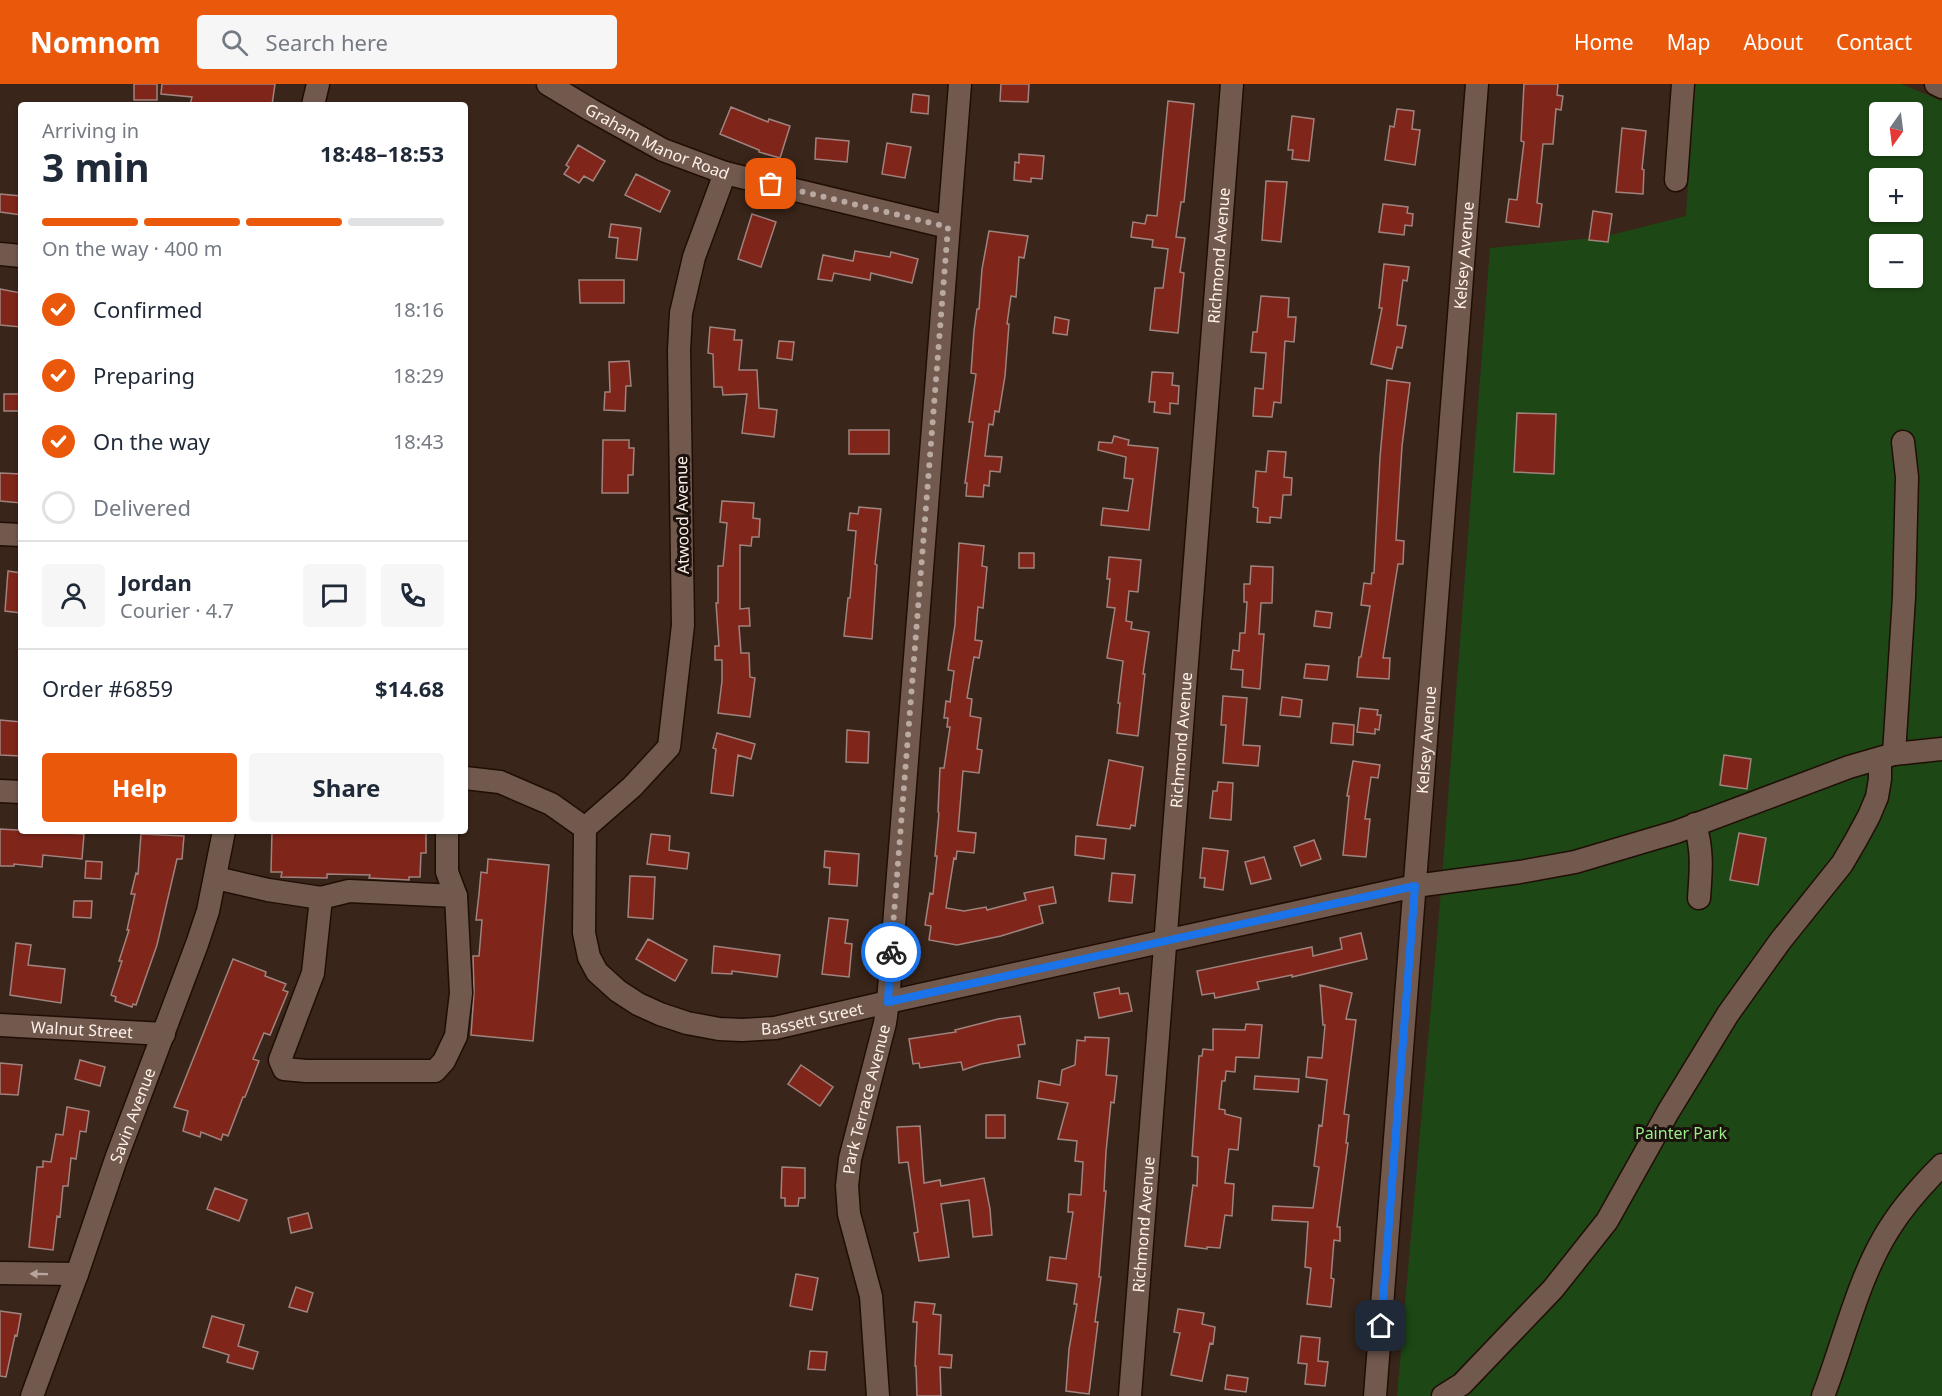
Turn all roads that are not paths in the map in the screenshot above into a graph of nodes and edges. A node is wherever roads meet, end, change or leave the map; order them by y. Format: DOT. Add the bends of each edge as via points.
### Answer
graph roads {
  1 [pos="318,84"];
  2 [pos="960,84"];
  3 [pos="1233,84"];
  4 [pos="1477,84"];
  5 [pos="1683,84"];
  6 [pos="1936,84"];
  7 [pos="559,87"];
  8 [pos="1942,87"];
  9 [pos="314,102"];
  10 [pos="725,173"];
  11 [pos="1676,180"];
  12 [pos="948,227"];
  13 [pos="0,254"];
  14 [pos="18,256"];
  15 [pos="1903,442"];
  16 [pos="0,534"];
  17 [pos="18,535"];
  18 [pos="1942,749"];
  19 [pos="1887,757"];
  20 [pos="468,778"];
  21 [pos="0,791"];
  22 [pos="18,792"];
  23 [pos="1695,824"];
  24 [pos="585,828"];
  25 [pos="223,834"];
  26 [pos="447,834"];
  27 [pos="216,878"];
  28 [pos="1415,886"];
  29 [pos="456,896"];
  30 [pos="321,898"];
  31 [pos="1699,898"];
  32 [pos="1164,941"];
  33 [pos="888,1002"];
  34 [pos="0,1025"];
  35 [pos="164,1034"];
  36 [pos="1942,1165"];
  37 [pos="0,1274"];
  38 [pos="77,1274"];
  39 [pos="32,1396"];
  40 [pos="878,1396"];
  41 [pos="1130,1396"];
  42 [pos="1375,1396"];
  43 [pos="1443,1396"];
  44 [pos="1823,1396"];
  1 -- 9 [label="street"];
  2 -- 12 [label="street, Park Terrace Avenue"];
  3 -- 32 [label="street, Richmond Avenue"];
  4 -- 28 [label="street, Kelsey Avenue"];
  5 -- 11 [label="street"];
  6 -- 8 [label="street"];
  7 -- 10 [label="street, Graham Manor Road" via="663,150"];
  10 -- 12 [label="street, Graham Manor Road"];
  10 -- 24 [label="street, Atwood Avenue" via="694,257 681,314 683,625 669,747 632,787"];
  12 -- 33 [label="street, Park Terrace Avenue"];
  13 -- 14 [label="street"];
  15 -- 19 [label="street" via="1907,477 1904,597"];
  16 -- 17 [label="street"];
  18 -- 19 [label="street, Bassett Street"];
  19 -- 23 [label="street, Bassett Street" via="1849,767"];
  19 -- 43 [label="street" via="1877,797 1842,864 1728,1014 1607,1221 1553,1289 1461,1384"];
  20 -- 24 [label="street" via="500,782 551,804"];
  21 -- 22 [label="street"];
  23 -- 28 [label="street, Bassett Street" via="1575,862"];
  23 -- 31 [label="street" via="1702,861"];
  24 -- 33 [label="street, Bassett Street" via="586,949 602,978 638,1004 687,1023 742,1030 776,1028"];
  25 -- 27 [label="street, Savin Avenue"];
  26 -- 29 [label="street" via="447,872"];
  27 -- 30 [label="street"];
  27 -- 35 [label="street, Savin Avenue"];
  28 -- 32 [label="street, Bassett Street"];
  28 -- 42 [label="street, Kelsey Avenue"];
  29 -- 30 [label="street" via="349,891"];
  29 -- 30 [label="street" via="461,993 456,1036 435,1071 290,1071 285,1070 280,1060 313,972"];
  32 -- 33 [label="street, Bassett Street"];
  32 -- 41 [label="street, Richmond Avenue"];
  33 -- 40 [label="street, Park Terrace Avenue" via="849,1159 847,1186 849,1214 871,1296"];
  34 -- 35 [label="street, Walnut Street"];
  35 -- 38 [label="street, Savin Avenue"];
  36 -- 44 [label="street" via="1889,1229 1871,1263"];
  38 -- 37 [label="street, one-way"];
  38 -- 39 [label="street, Savin Avenue"];
}
